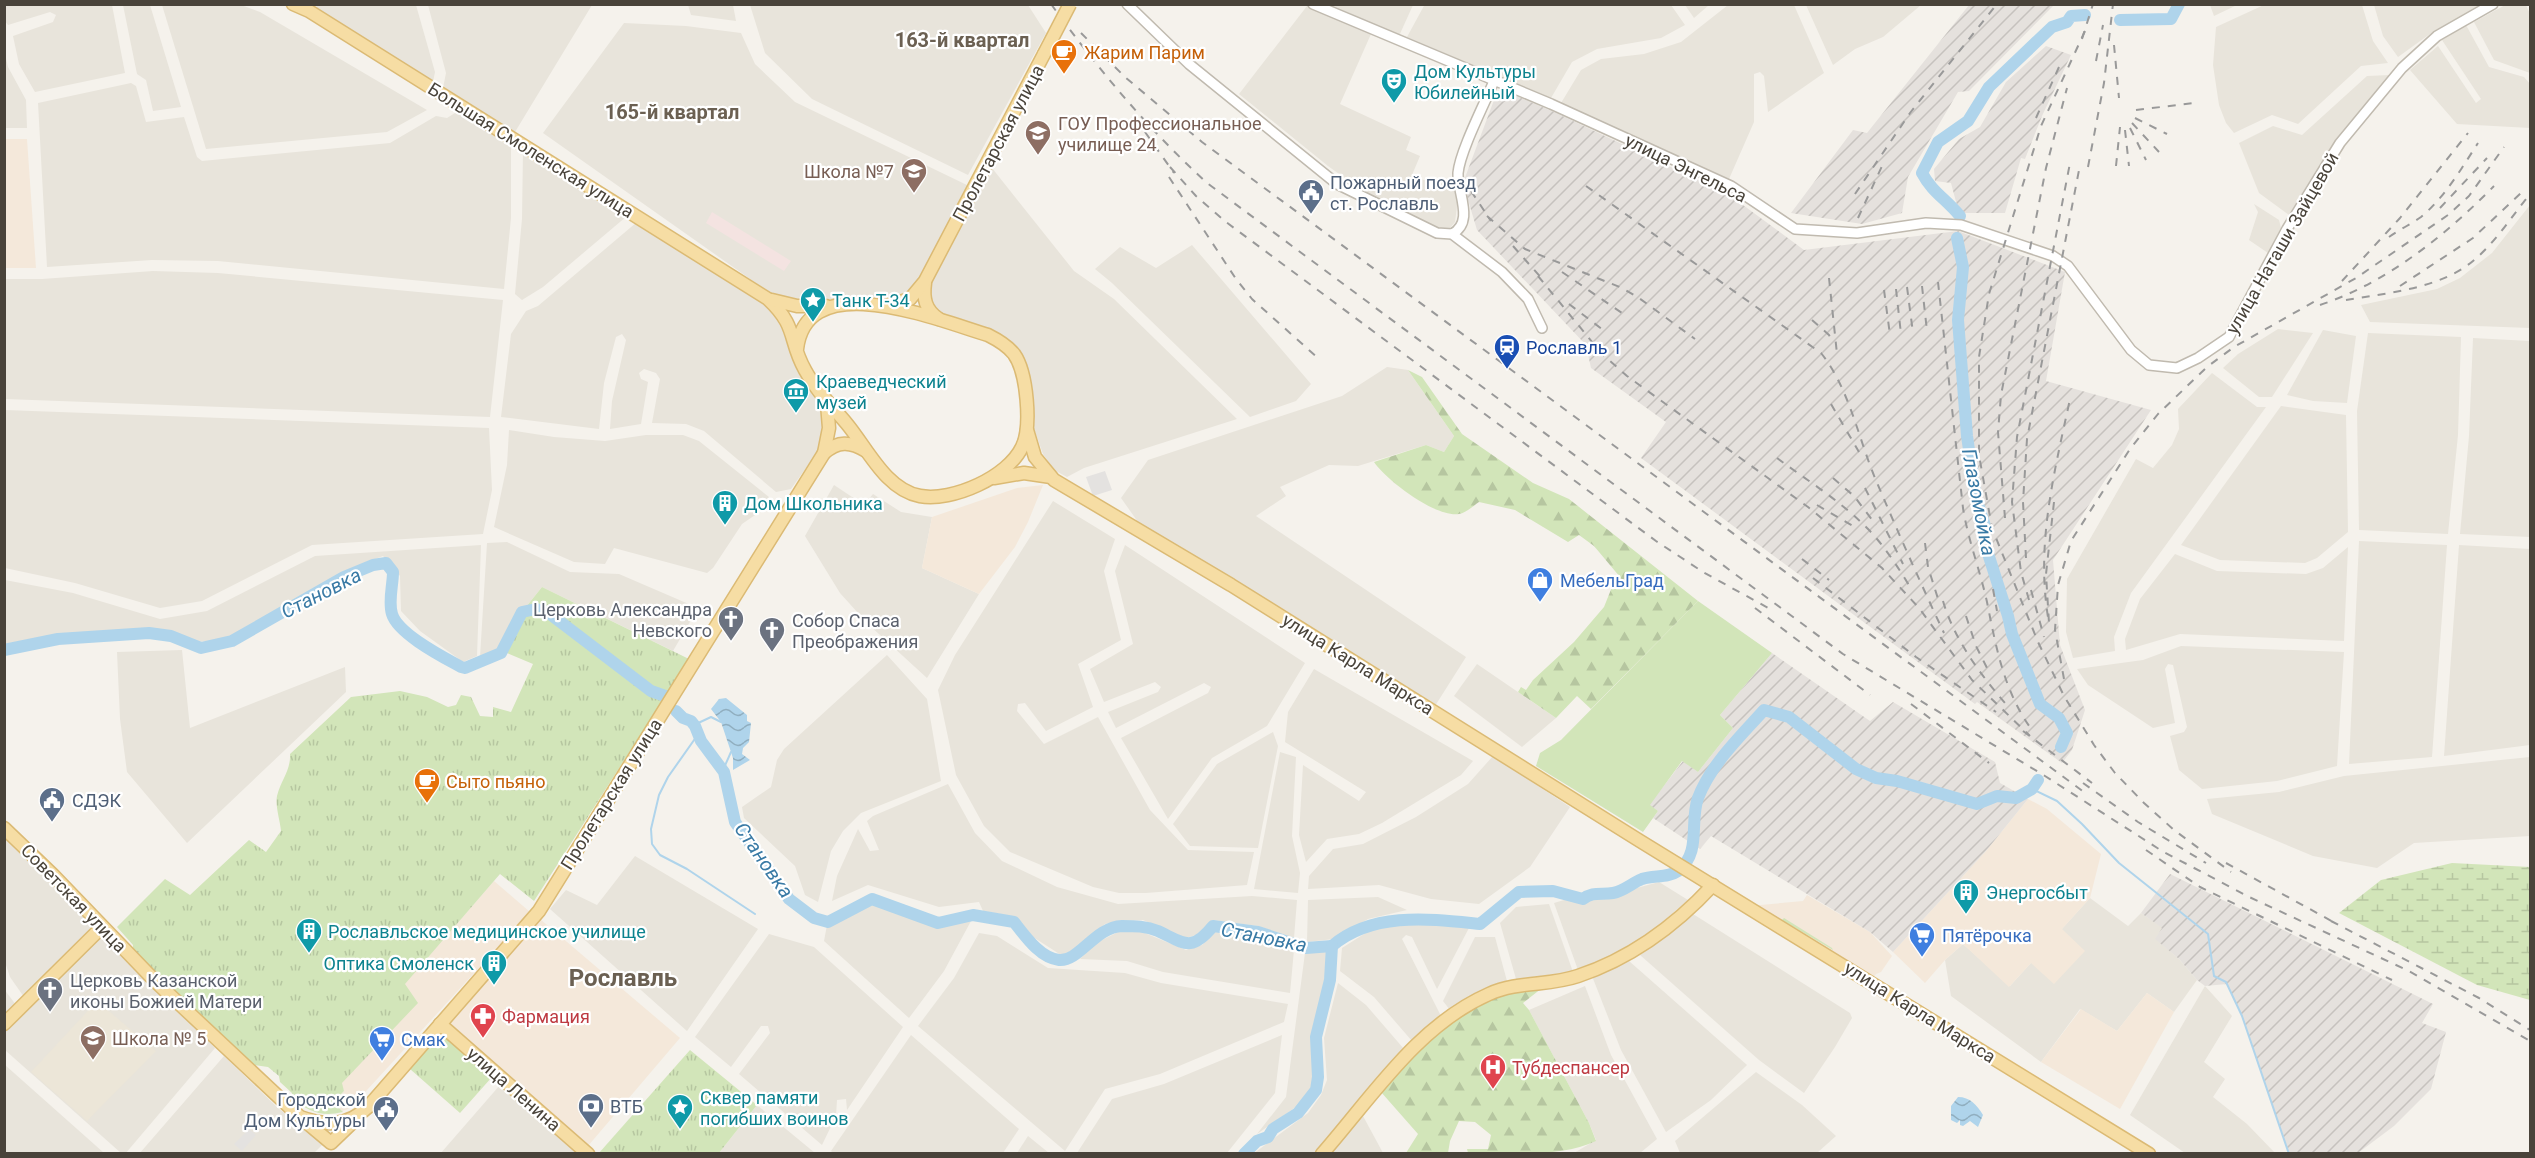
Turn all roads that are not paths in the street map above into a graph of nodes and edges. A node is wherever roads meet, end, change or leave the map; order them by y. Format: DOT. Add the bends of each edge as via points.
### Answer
graph roads {
  1 [pos="293,4"];
  2 [pos="1070,4"];
  3 [pos="1127,4"];
  4 [pos="1313,4"];
  5 [pos="2493,4"];
  6 [pos="1494,81"];
  7 [pos="1452,234"];
  8 [pos="925,281"];
  9 [pos="768,299"];
  10 [pos="885,305"];
  11 [pos="833,306"];
  12 [pos="943,321"];
  13 [pos="1542,328"];
  14 [pos="797,348"];
  15 [pos="2198,358"];
  16 [pos="827,404"];
  17 [pos="1027,430"];
  18 [pos="824,453"];
  19 [pos="869,453"];
  20 [pos="1051,477"];
  21 [pos="987,480"];
  22 [pos="4,828"];
  23 [pos="1713,885"];
  24 [pos="102,927"];
  25 [pos="4,1024"];
  26 [pos="440,1024"];
  27 [pos="365,1110"];
  28 [pos="300,1117"];
  29 [pos="320,1124"];
  30 [pos="331,1143"];
  31 [pos="588,1154"];
  32 [pos="1322,1154"];
  33 [pos="2150,1154"];
  1 -- 9 [label="main road, Большая Смоленская улица"];
  2 -- 8 [label="main road, Пролетарская улица, bridge"];
  3 -- 7 [label="street" via="1189,64 1337,184 1437,233"];
  4 -- 6 [label="street, улица Энгельса"];
  5 -- 15 [label="street, улица Наташи Зайцевой" via="2437,36 2402,68 2340,143 2287,229 2229,337"];
  6 -- 7 [label="street" via="1459,167 1463,220"];
  6 -- 15 [label="street, улица Энгельса" via="1731,186 1795,229 1857,233 1926,222 1961,225 2053,256 2068,266 2131,350 2149,364 2177,368"];
  7 -- 13 [label="street" via="1515,284 1528,299"];
  8 -- 10 [label="main road, Пролетарская улица" via="910,299"];
  8 -- 12 [label="main road" via="925,303 931,314"];
  9 -- 11 [label="main road, Большая Смоленская улица" via="797,306"];
  9 -- 14 [label="main road, Большая Смоленская улица" via="789,323"];
  10 -- 11 [label="main road"];
  10 -- 12 [label="main road"];
  11 -- 14 [label="main road" via="803,324"];
  12 -- 17 [label="main road" via="988,335 1014,354 1023,377"];
  14 -- 16 [label="main road" via="804,370"];
  16 -- 18 [label="main road, Пролетарская улица" via="829,428"];
  16 -- 19 [label="main road"];
  17 -- 20 [label="main road, улица Карла Маркса" via="1035,457"];
  17 -- 21 [label="main road" via="1015,459"];
  18 -- 19 [label="main road" via="843,443"];
  18 -- 26 [label="main road, Пролетарская улица" via="539,911"];
  19 -- 21 [label="main road" via="895,483 919,496 943,496"];
  20 -- 21 [label="main road, улица Карла Маркса" via="1024,473"];
  20 -- 23 [label="main road, улица Карла Маркса"];
  22 -- 24 [label="main road, Советская улица"];
  23 -- 32 [label="main road" via="1672,924 1630,954 1578,976 1514,985 1488,994 1449,1017 1408,1050"];
  23 -- 33 [label="main road, улица Карла Маркса"];
  24 -- 25 [label="main road"];
  24 -- 28 [label="main road, Советская улица"];
  26 -- 27 [label="main road, Пролетарская улица"];
  26 -- 31 [label="main road, улица Ленина"];
  27 -- 29 [label="main road, Пролетарская улица" via="352,1119"];
  27 -- 30 [label="main road, Пролетарская улица"];
  28 -- 29 [label="main road, Советская улица"];
  28 -- 30 [label="main road, Советская улица"];
}
